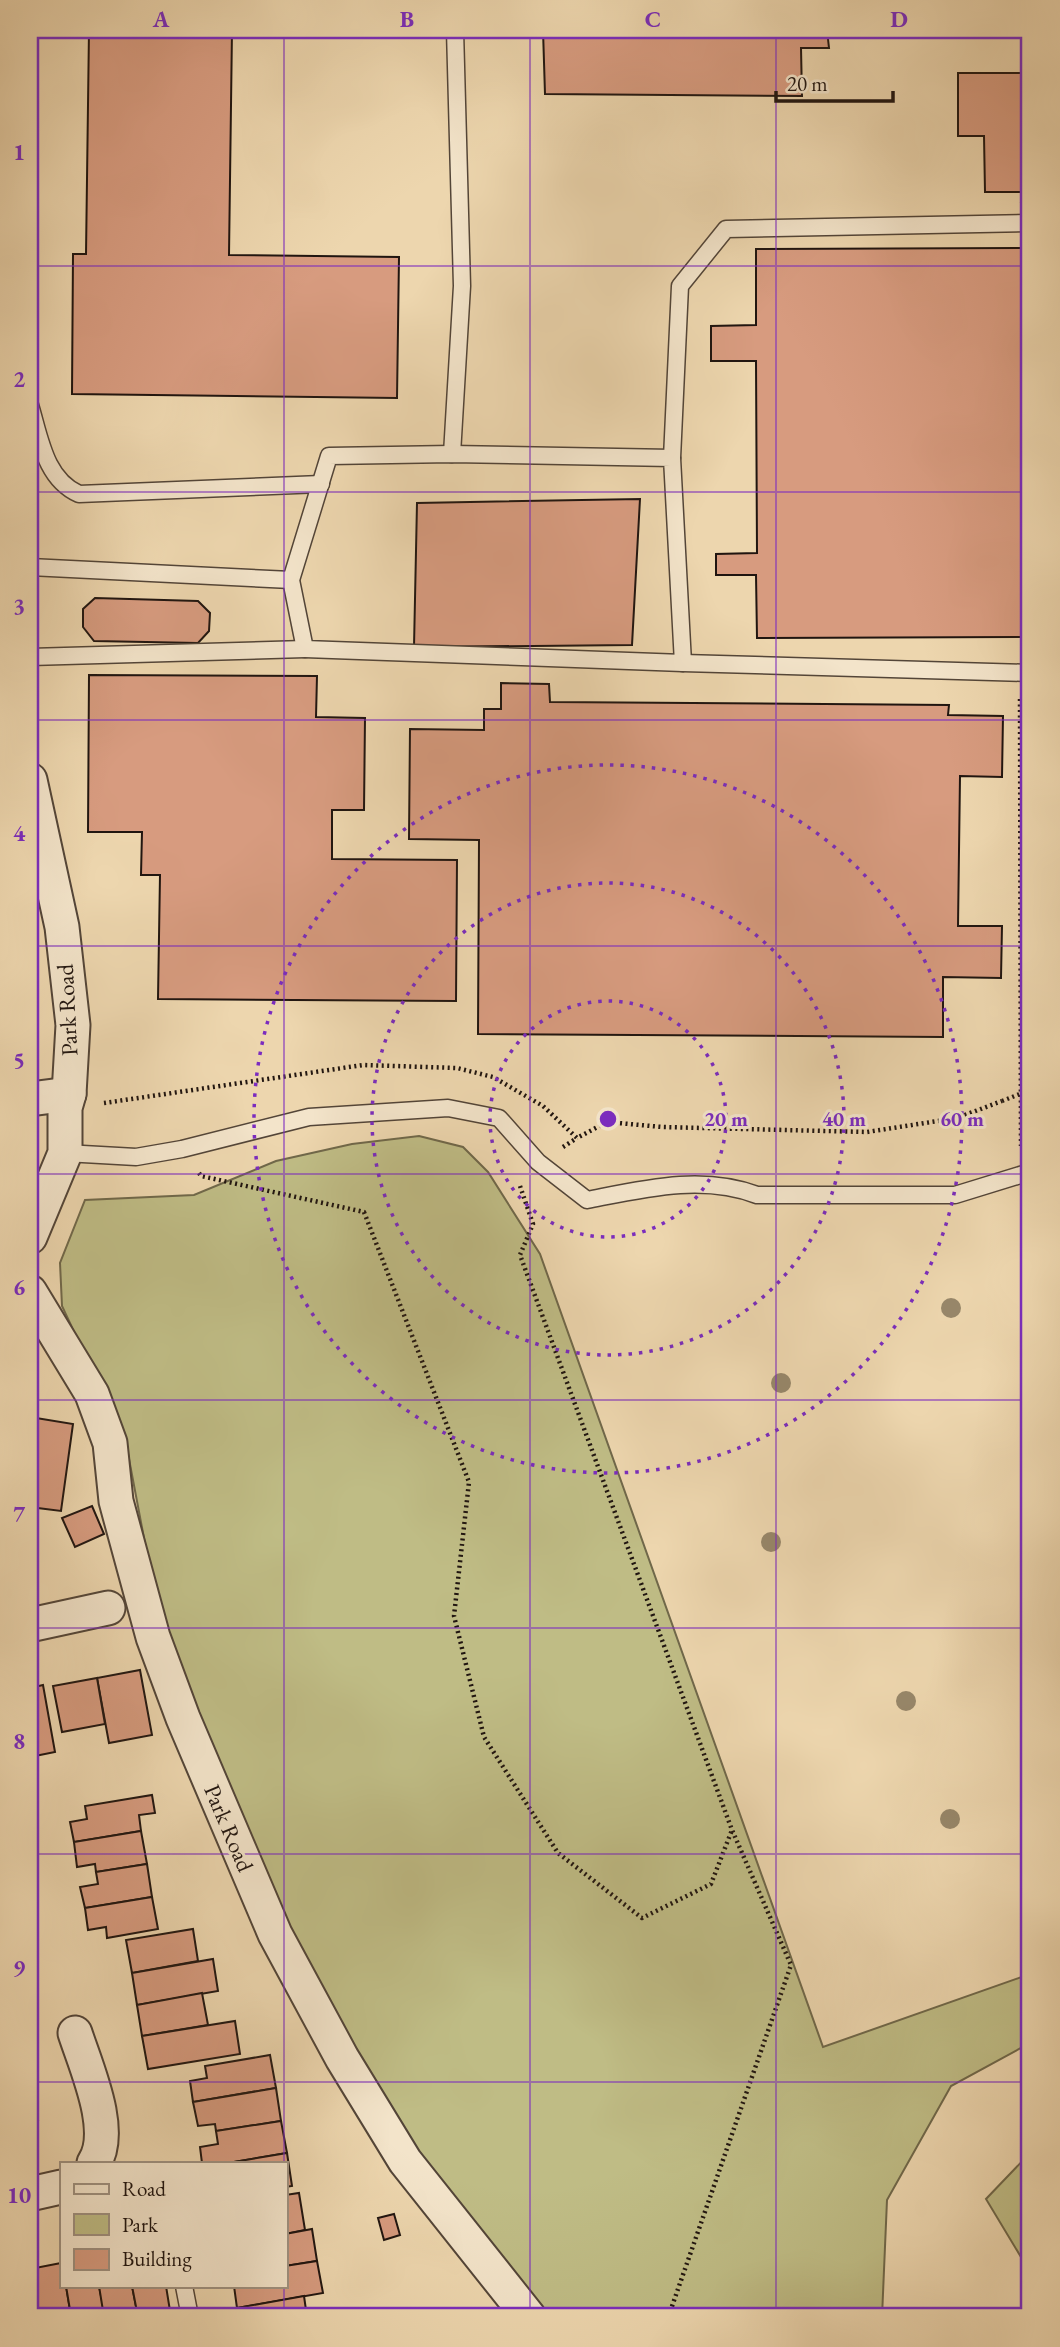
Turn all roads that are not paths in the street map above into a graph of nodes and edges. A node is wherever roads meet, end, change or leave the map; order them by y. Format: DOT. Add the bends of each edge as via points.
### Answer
graph roads {
  1 [pos="455,30"];
  2 [pos="1030,223"];
  3 [pos="30,405"];
  4 [pos="452,454"];
  5 [pos="672,458"];
  6 [pos="321,484"];
  7 [pos="30,567"];
  8 [pos="291,580"];
  9 [pos="305,649"];
  10 [pos="30,657"];
  11 [pos="682,663"];
  12 [pos="1025,673"];
  13 [pos="30,780"];
  14 [pos="30,1099"];
  15 [pos="67,1101"];
  16 [pos="65,1153"];
  17 [pos="1026,1173"];
  18 [pos="30,1237"];
  19 [pos="30,1292"];
  20 [pos="108,1608"];
  21 [pos="30,1625"];
  22 [pos="75,2033"];
  23 [pos="100,2161"];
  24 [pos="60,2188"];
  25 [pos="30,2194"];
  26 [pos="184,2288"];
  27 [pos="190,2317"];
  28 [pos="528,2317"];
  1 -- 4 [label="lane" via="462,286"];
  2 -- 5 [label="lane" via="726,229 680,286"];
  3 -- 6 [label="lane" via="47,461 66,488 79,494"];
  4 -- 5 [label="lane"];
  4 -- 6 [label="lane" via="329,456"];
  5 -- 11 [label="lane"];
  6 -- 8 [label="lane"];
  7 -- 8 [label="lane"];
  8 -- 9 [label="lane"];
  9 -- 10 [label="lane"];
  9 -- 11 [label="lane"];
  11 -- 12 [label="lane"];
  13 -- 15 [label="street, Park Road" via="62,927 73,1025"];
  14 -- 15 [label="street"];
  15 -- 16 [label="street, Park Road"];
  16 -- 17 [label="lane" via="136,1157 309,1117 448,1108 499,1118 538,1162 587,1200 663,1185 735,1187 757,1195 955,1195"];
  16 -- 18 [label="street, Park Road"];
  19 -- 28 [label="street, Park Road" via="96,1406 110,1443 116,1501 153,1637 275,1934 405,2161"];
  20 -- 21 [label="street"];
  22 -- 23 [label="street" via="100,2116"];
  24 -- 25 [label="street"];
  26 -- 27 [label="lane"];
}
